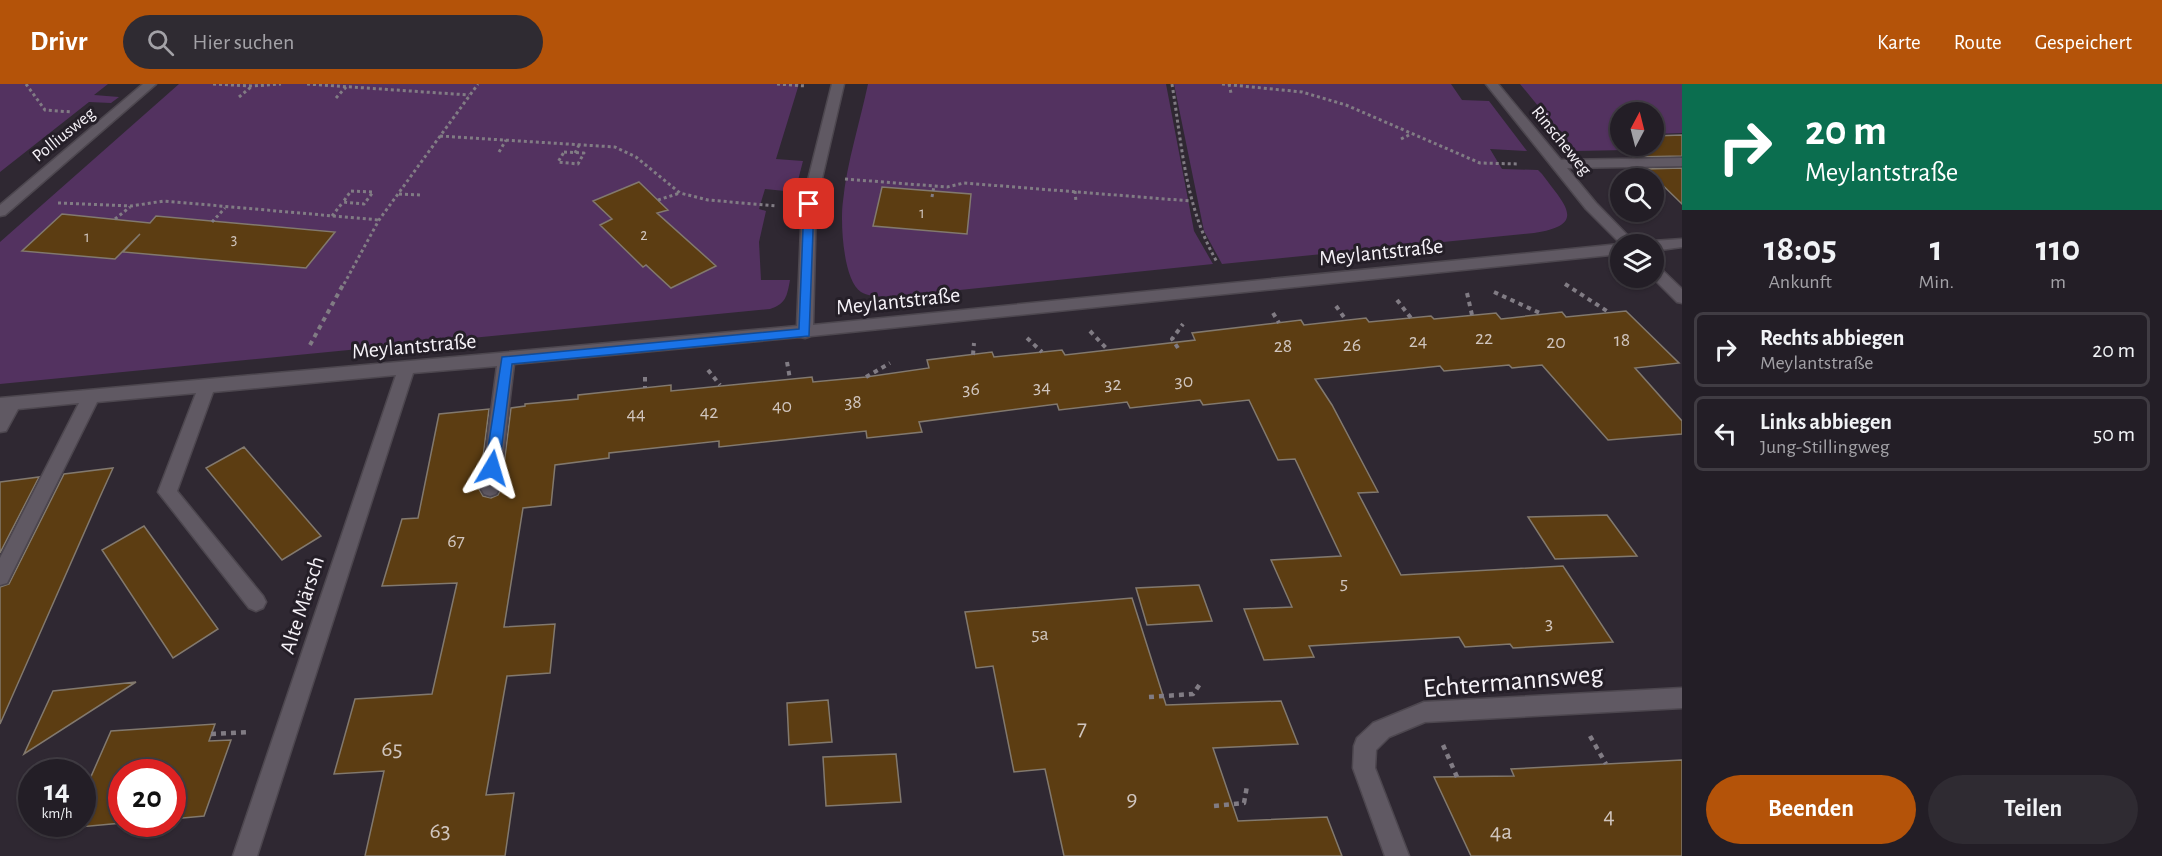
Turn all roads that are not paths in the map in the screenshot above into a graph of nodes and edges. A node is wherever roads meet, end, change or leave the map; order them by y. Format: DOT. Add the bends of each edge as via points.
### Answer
graph roads {
  1 [pos="150,84"];
  2 [pos="838,84"];
  3 [pos="1492,84"];
  4 [pos="1682,162"];
  5 [pos="1556,165"];
  6 [pos="0,212"];
  7 [pos="1619,234"];
  8 [pos="1682,243"];
  9 [pos="1664,245"];
  10 [pos="1610,250"];
  11 [pos="1664,279"];
  12 [pos="1682,298"];
  13 [pos="805,333"];
  14 [pos="506,360"];
  15 [pos="406,370"];
  16 [pos="206,387"];
  17 [pos="92,397"];
  18 [pos="6,404"];
  19 [pos="0,426"];
  20 [pos="490,489"];
  21 [pos="0,578"];
  22 [pos="256,602"];
  23 [pos="1682,698"];
  24 [pos="245,856"];
  25 [pos="1396,856"];
  1 -- 6 [label="street, Polliusweg"];
  2 -- 13 [label="street" via="809,209"];
  3 -- 5 [label="street, Rinscheweg"];
  4 -- 5 [label="street"];
  5 -- 7 [label="street, Rinscheweg"];
  8 -- 9 [label="street"];
  10 -- 13 [label="street, Meylantstraße"];
  11 -- 12 [label="street"];
  13 -- 14 [label="street, Meylantstraße"];
  14 -- 15 [label="street, Meylantstraße"];
  14 -- 20 [label="street"];
  15 -- 16 [label="street, Meylantstraße"];
  15 -- 24 [label="street, Alte Märsch"];
  16 -- 17 [label="street, Meylantstraße"];
  16 -- 22 [label="street" via="167,492"];
  17 -- 18 [label="street, Meylantstraße"];
  17 -- 21 [label="street"];
  18 -- 19 [label="street"];
  23 -- 25 [label="street, Echtermannsweg" via="1424,712 1381,730 1365,746 1364,768"];
}
